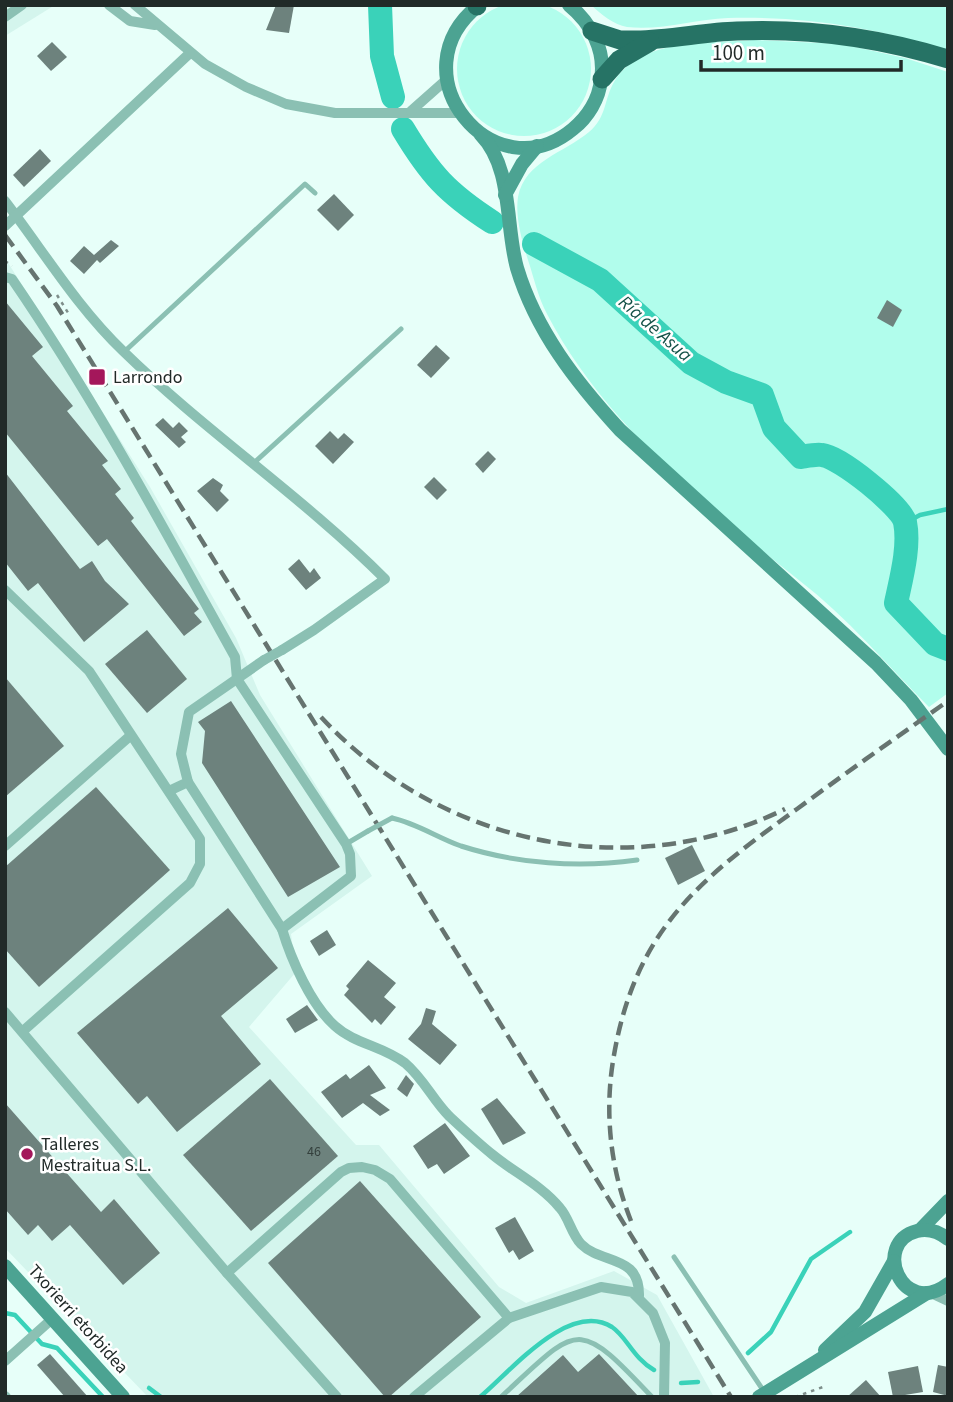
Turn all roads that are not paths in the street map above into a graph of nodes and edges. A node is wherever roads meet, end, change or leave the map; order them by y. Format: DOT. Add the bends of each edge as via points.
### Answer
graph roads {
  1 [pos="22,5"];
  2 [pos="109,5"];
  3 [pos="135,5"];
  4 [pos="569,5"];
  5 [pos="477,6"];
  6 [pos="5,17"];
  7 [pos="155,25"];
  8 [pos="592,31"];
  9 [pos="655,40"];
  10 [pos="190,53"];
  11 [pos="948,59"];
  12 [pos="602,79"];
  13 [pos="446,80"];
  14 [pos="411,111"];
  15 [pos="459,113"];
  16 [pos="481,135"];
  17 [pos="537,146"];
  18 [pos="315,193"];
  19 [pos="505,195"];
  20 [pos="5,201"];
  21 [pos="16,216"];
  22 [pos="5,226"];
  23 [pos="5,277"];
  24 [pos="401,328"];
  25 [pos="124,352"];
  26 [pos="255,463"];
  27 [pos="5,590"];
  28 [pos="237,679"];
  29 [pos="130,736"];
  30 [pos="948,749"];
  31 [pos="188,782"];
  32 [pos="171,790"];
  33 [pos="346,844"];
  34 [pos="5,846"];
  35 [pos="637,860"];
  36 [pos="282,929"];
  37 [pos="5,1012"];
  38 [pos="23,1031"];
  39 [pos="948,1200"];
  40 [pos="920,1230"];
  41 [pos="948,1239"];
  42 [pos="674,1257"];
  43 [pos="894,1261"];
  44 [pos="5,1266"];
  45 [pos="227,1273"];
  46 [pos="948,1284"];
  47 [pos="929,1293"];
  48 [pos="639,1296"];
  49 [pos="948,1301"];
  50 [pos="509,1318"];
  51 [pos="52,1319"];
  52 [pos="5,1361"];
  53 [pos="808,1365"];
  54 [pos="762,1395"];
  55 [pos="123,1397"];
  56 [pos="337,1397"];
  57 [pos="414,1397"];
  58 [pos="501,1397"];
  59 [pos="652,1397"];
  60 [pos="664,1397"];
  1 -- 6 [label="street"];
  2 -- 7 [label="street" via="130,21"];
  3 -- 7 [label="street"];
  4 -- 8 [label="street"];
  5 -- 13 [label="street" via="451,39"];
  7 -- 10 [label="street"];
  8 -- 9 [label="highway" via="620,40"];
  8 -- 12 [label="street" via="599,47"];
  9 -- 11 [label="highway" via="736,31 812,32"];
  9 -- 12 [label="highway" via="619,60"];
  10 -- 14 [label="street" via="246,87 286,104 334,113"];
  10 -- 21 [label="street"];
  12 -- 17 [label="street" via="594,103 580,123 568,134"];
  13 -- 14 [label="street"];
  13 -- 15 [label="street"];
  14 -- 15 [label="street"];
  15 -- 16 [label="street"];
  16 -- 17 [label="street" via="499,143"];
  16 -- 19 [label="street" via="496,155"];
  17 -- 19 [label="street"];
  18 -- 25 [label="lane" via="305,184"];
  19 -- 30 [label="street" via="517,267 545,334 589,396 876,663"];
  20 -- 21 [label="street"];
  21 -- 22 [label="street"];
  21 -- 25 [label="street" via="76,299"];
  23 -- 28 [label="street" via="12,279 55,341 141,487 235,657"];
  24 -- 26 [label="lane"];
  25 -- 26 [label="street"];
  26 -- 28 [label="street, bridge" via="385,579"];
  27 -- 29 [label="street" via="89,671"];
  28 -- 31 [label="street" via="189,712 181,754"];
  28 -- 33 [label="street"];
  29 -- 32 [label="street"];
  29 -- 34 [label="street"];
  31 -- 32 [label="street"];
  31 -- 36 [label="street"];
  32 -- 38 [label="street" via="200,839 200,864 190,883"];
  33 -- 35 [label="lane, bridge" via="392,818 493,855 606,865"];
  33 -- 36 [label="street" via="351,876"];
  36 -- 48 [label="street" via="291,959 333,1025 405,1063 456,1122 562,1210 584,1247 632,1271"];
  37 -- 38 [label="street"];
  38 -- 45 [label="street"];
  39 -- 40 [label="street"];
  40 -- 41 [label="street" via="938,1232"];
  40 -- 43 [label="street" via="904,1238"];
  42 -- 54 [label="lane"];
  43 -- 47 [label="street" via="907,1288"];
  43 -- 53 [label="street" via="865,1312"];
  44 -- 51 [label="street, Txorierri etorbidea"];
  45 -- 50 [label="street" via="341,1172 362,1167 400,1189"];
  45 -- 56 [label="street"];
  46 -- 47 [label="street"];
  47 -- 49 [label="street"];
  47 -- 53 [label="street"];
  48 -- 50 [label="street" via="601,1287"];
  48 -- 60 [label="street" via="653,1313 665,1343"];
  50 -- 57 [label="street"];
  51 -- 52 [label="street"];
  51 -- 55 [label="street, Txorierri etorbidea"];
  53 -- 54 [label="street"];
  58 -- 59 [label="lane" via="559,1344 578,1338 592,1339"];
}
